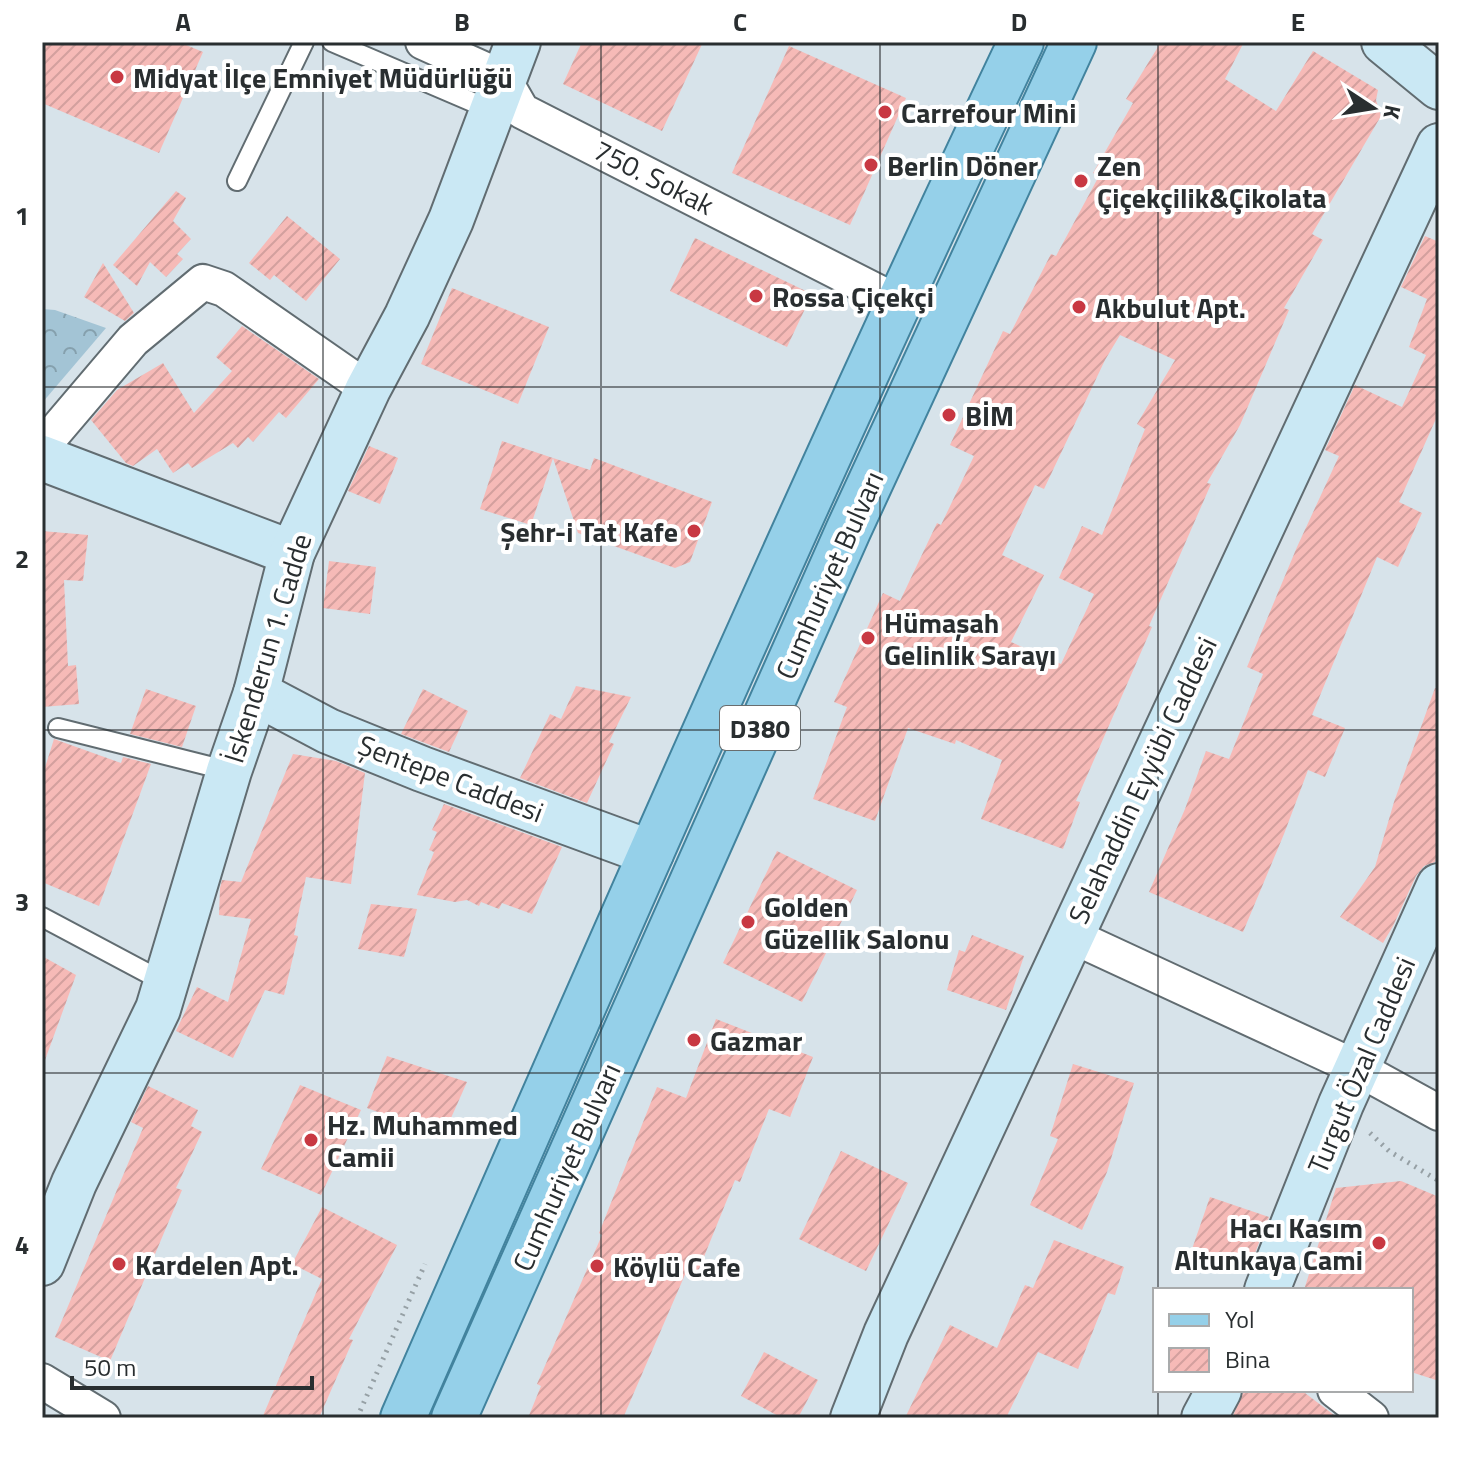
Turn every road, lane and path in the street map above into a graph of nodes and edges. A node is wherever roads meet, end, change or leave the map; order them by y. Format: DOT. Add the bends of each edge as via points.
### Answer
graph roads {
  1 [pos="304,42"];
  2 [pos="332,42"];
  3 [pos="423,42"];
  4 [pos="1021,42"];
  5 [pos="1074,42"];
  6 [pos="1384,42"];
  7 [pos="504,77"];
  8 [pos="1439,87"];
  9 [pos="1439,146"];
  10 [pos="237,181"];
  11 [pos="897,302"];
  12 [pos="368,389"];
  13 [pos="42,447"];
  14 [pos="42,458"];
  15 [pos="292,553"];
  16 [pos="256,693"];
  17 [pos="58,728"];
  18 [pos="229,771"];
  19 [pos="651,853"];
  20 [pos="1439,886"];
  21 [pos="42,917"];
  22 [pos="1070,935"];
  23 [pos="166,983"];
  24 [pos="1349,1086"];
  25 [pos="1439,1113"];
  26 [pos="1439,1181"];
  27 [pos="42,1263"];
  28 [pos="1268,1288"];
  29 [pos="42,1381"];
  30 [pos="1218,1392"];
  31 [pos="1338,1392"];
  32 [pos="103,1418"];
  33 [pos="403,1418"];
  34 [pos="454,1418"];
  35 [pos="853,1418"];
  36 [pos="1204,1418"];
  37 [pos="1371,1418"];
  1 -- 10 [label="lane"];
  2 -- 7 [label="lane"];
  3 -- 7 [label="street"];
  4 -- 11 [label="main road, Cumhuriyet Bulvarı / D380"];
  5 -- 34 [label="main road, Cumhuriyet Bulvarı / D380" via="842,545"];
  6 -- 8 [label="street"];
  7 -- 11 [label="street, 750. Sokak" via="522,111"];
  7 -- 12 [label="street, İskenderun 1. Cadde" via="451,220"];
  9 -- 22 [label="street, Selahaddin Eyyübi Caddesi"];
  11 -- 19 [label="main road, Cumhuriyet Bulvarı / D380"];
  12 -- 13 [label="street" via="224,289 203,282 133,340"];
  12 -- 15 [label="street, İskenderun 1. Cadde"];
  14 -- 15 [label="street"];
  15 -- 16 [label="street, İskenderun 1. Cadde"];
  16 -- 18 [label="street, İskenderun 1. Cadde"];
  16 -- 19 [label="street, Şentepe Caddesi" via="328,731"];
  17 -- 18 [label="lane"];
  18 -- 23 [label="street, İskenderun 1. Cadde"];
  19 -- 33 [label="main road, Cumhuriyet Bulvarı / D380"];
  20 -- 24 [label="street, Turgut Özal Caddesi"];
  21 -- 23 [label="lane"];
  22 -- 24 [label="street"];
  22 -- 35 [label="street, Selahaddin Eyyübi Caddesi" via="892,1320"];
  23 -- 27 [label="street, İskenderun 1. Cadde"];
  24 -- 25 [label="street"];
  24 -- 26 [label="path" via="1389,1151"];
  24 -- 28 [label="street, Turgut Özal Caddesi"];
  29 -- 32 [label="street"];
  30 -- 36 [label="street"];
  31 -- 37 [label="street"];
}
